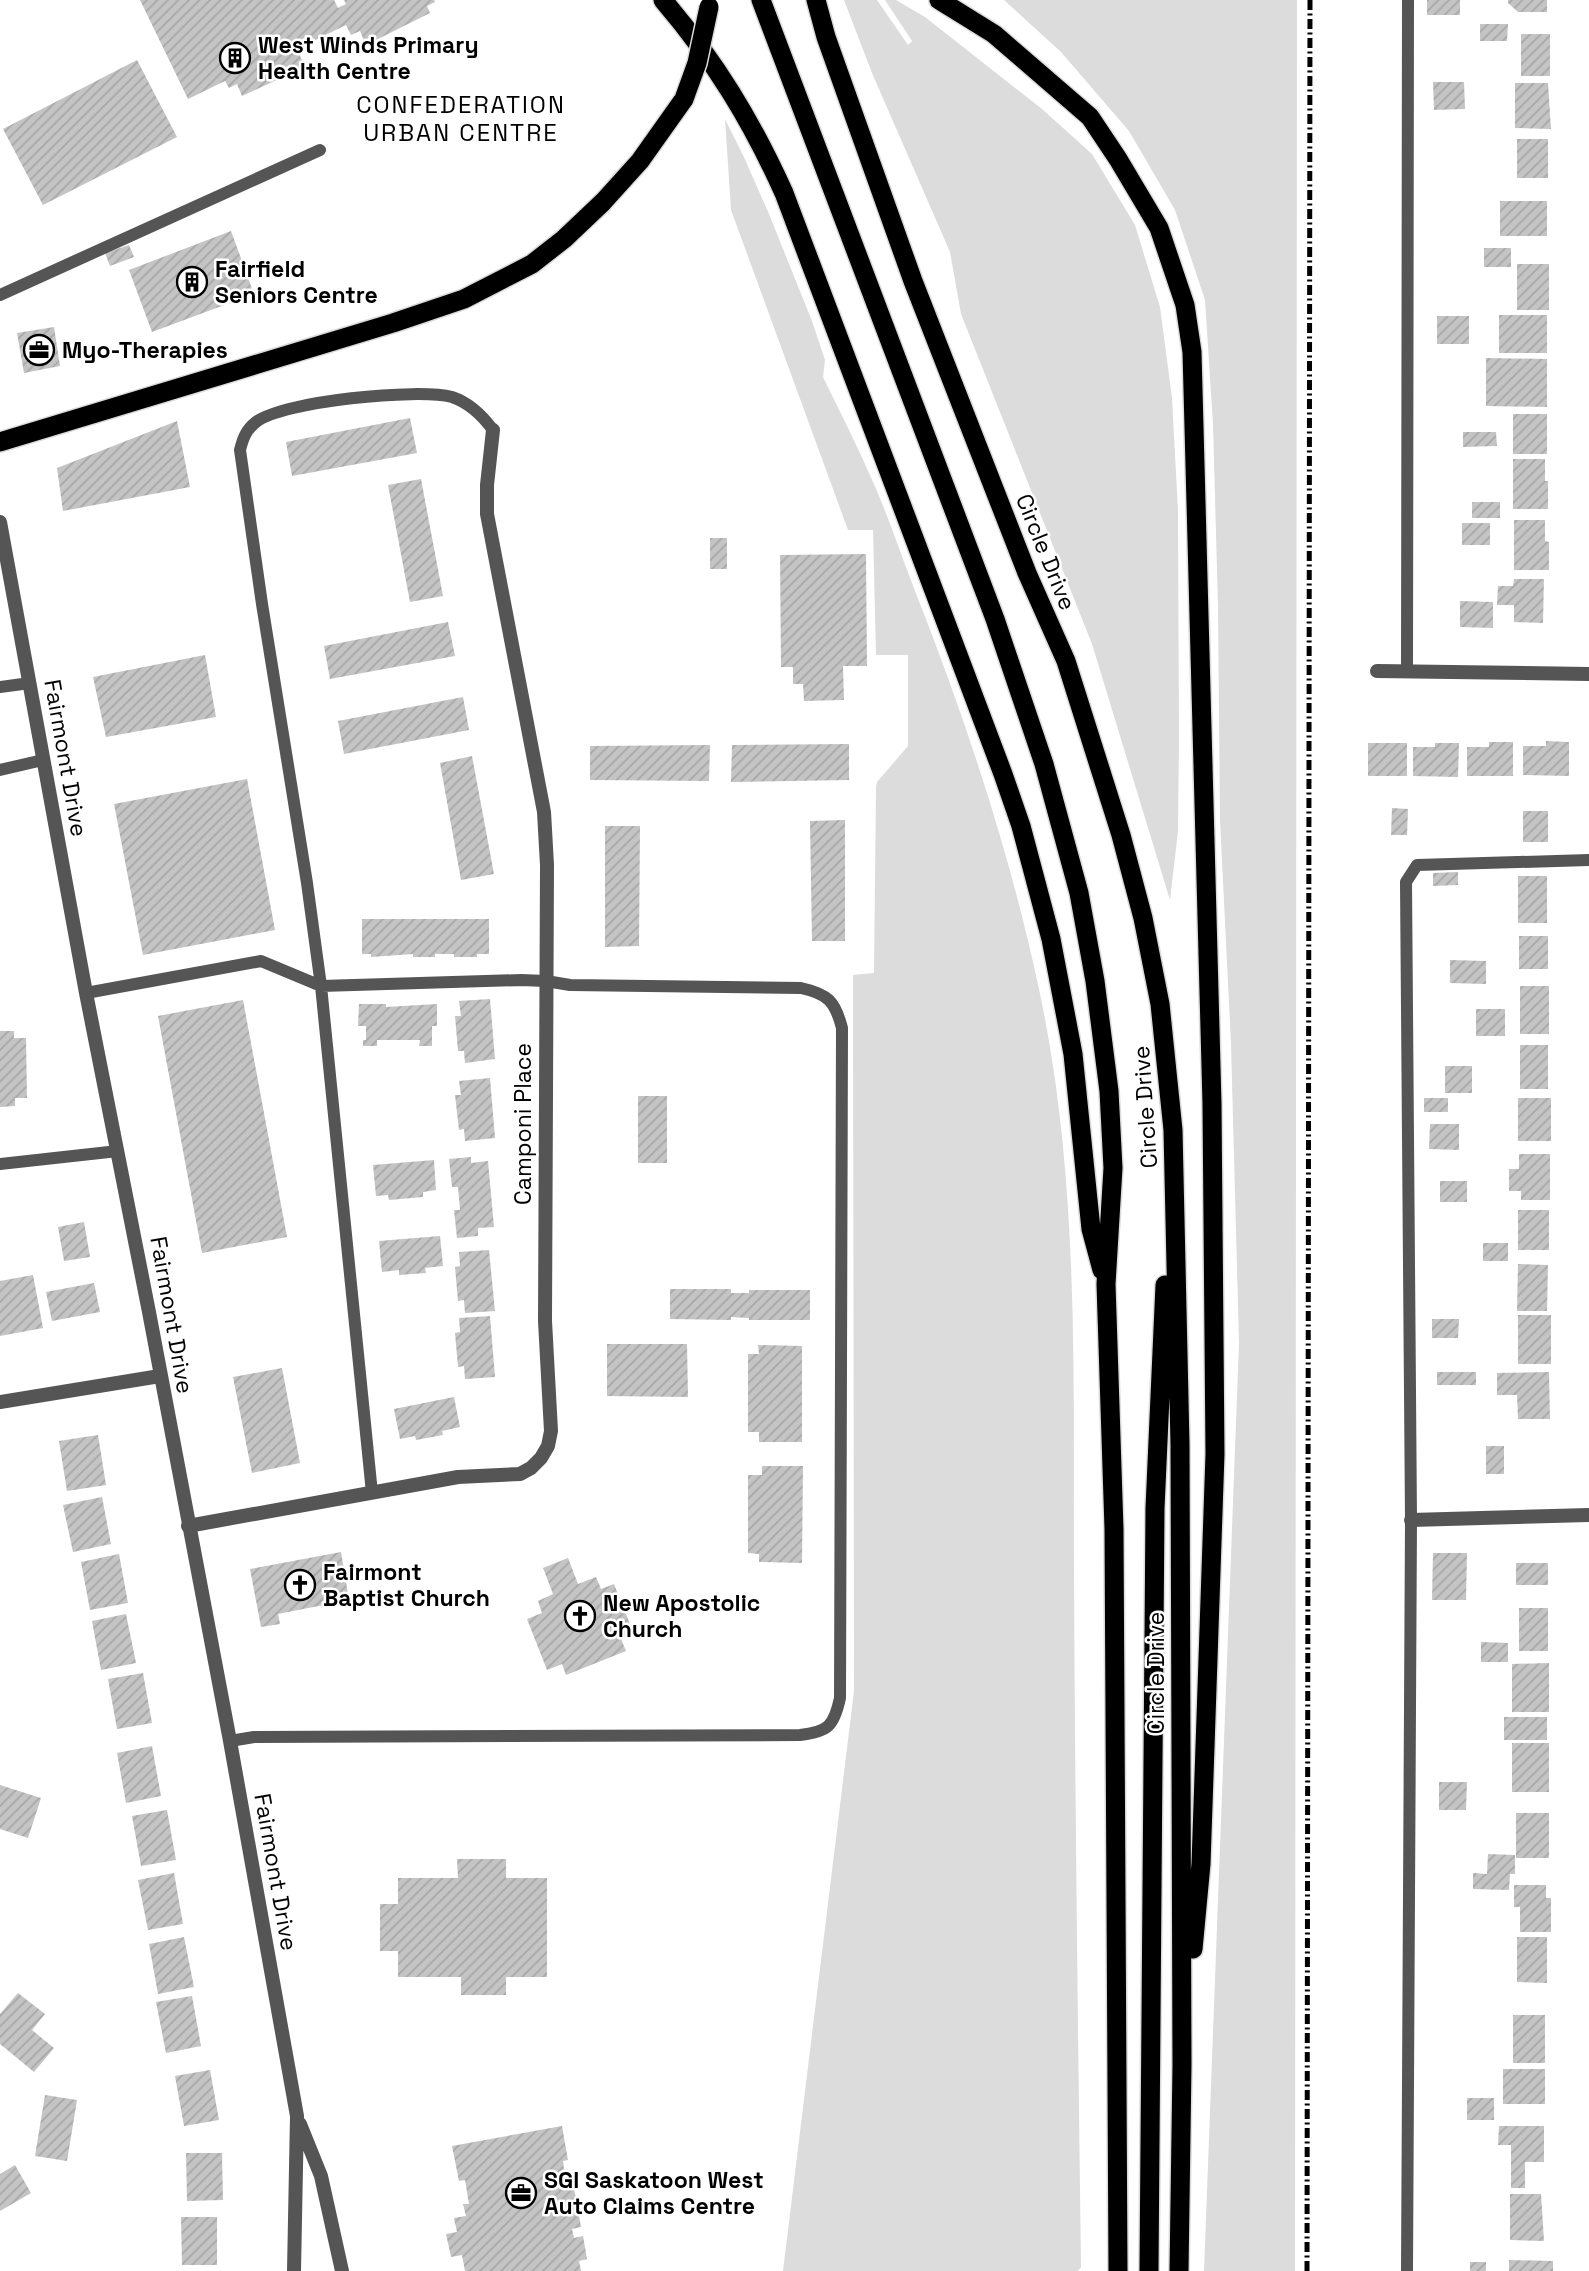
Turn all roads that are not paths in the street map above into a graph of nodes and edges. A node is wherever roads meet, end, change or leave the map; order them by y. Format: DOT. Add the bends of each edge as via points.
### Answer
graph roads {
  1 [pos="663,0"];
  2 [pos="761,0"];
  3 [pos="816,0"];
  4 [pos="939,0"];
  5 [pos="1408,0"];
  6 [pos="710,4"];
  7 [pos="320,150"];
  8 [pos="0,295"];
  9 [pos="494,430"];
  10 [pos="0,442"];
  11 [pos="0,522"];
  12 [pos="1377,671"];
  13 [pos="1408,672"];
  14 [pos="1589,674"];
  15 [pos="30,683"];
  16 [pos="0,687"];
  17 [pos="43,760"];
  18 [pos="0,769"];
  19 [pos="1589,860"];
  20 [pos="546,981"];
  21 [pos="321,986"];
  22 [pos="86,993"];
  23 [pos="118,1152"];
  24 [pos="1174,1160"];
  25 [pos="0,1164"];
  26 [pos="1106,1284"];
  27 [pos="160,1376"];
  28 [pos="0,1402"];
  29 [pos="372,1493"];
  30 [pos="1589,1515"];
  31 [pos="1411,1520"];
  32 [pos="188,1526"];
  33 [pos="230,1741"];
  34 [pos="1182,2065"];
  35 [pos="297,2116"];
  36 [pos="1118,2225"];
  37 [pos="295,2271"];
  38 [pos="342,2271"];
  39 [pos="1104,2271"];
  40 [pos="1118,2271"];
  41 [pos="1149,2271"];
  42 [pos="1179,2271"];
  43 [pos="1407,2271"];
  1 -- 26 [label="highway" via="720,72 780,183 1021,826 1051,939 1073,1054 1091,1229"];
  2 -- 26 [label="highway, Circle Drive" via="995,619 1059,817 1086,933 1108,1091 1113,1168"];
  3 -- 24 [label="highway, Circle Drive" via="913,281 1066,661 1093,744 1153,965 1166,1039"];
  4 -- 34 [label="highway" via="994,34 1090,117 1159,228 1185,305 1192,352 1212,1104 1215,1454 1201,1864"];
  5 -- 13 [label="lane"];
  6 -- 10 [label="highway, bridge" via="684,99 640,161 603,202 532,264 464,299 393,323"];
  7 -- 8 [label="lane"];
  9 -- 20 [label="street, Camponi Place" via="487,514 544,812"];
  9 -- 21 [label="lane" via="483,416 455,398 404,393 290,408 256,422 244,434 240,450 250,522"];
  11 -- 15 [label="street, Fairmont Drive"];
  12 -- 13 [label="street"];
  13 -- 14 [label="street"];
  15 -- 16 [label="lane"];
  15 -- 17 [label="street, Fairmont Drive"];
  17 -- 18 [label="lane"];
  17 -- 22 [label="street, Fairmont Drive"];
  19 -- 31 [label="lane" via="1417,865 1406,882"];
  20 -- 21 [label="lane"];
  20 -- 29 [label="street, Camponi Place" via="548,1446 531,1468 520,1474 458,1477"];
  20 -- 33 [label="lane" via="802,988 830,999 838,1012 842,1111 841,1685 837,1713 822,1733 800,1735 254,1737"];
  21 -- 22 [label="lane" via="261,961"];
  21 -- 29 [label="lane"];
  22 -- 23 [label="street, Fairmont Drive"];
  23 -- 25 [label="lane"];
  23 -- 27 [label="street, Fairmont Drive"];
  24 -- 34 [label="highway, Circle Drive"];
  24 -- 41 [label="highway" via="1155,1508"];
  26 -- 36 [label="highway, Circle Drive" via="1114,1543"];
  27 -- 28 [label="street"];
  27 -- 32 [label="street, Fairmont Drive"];
  29 -- 32 [label="street, Camponi Place"];
  30 -- 31 [label="street"];
  31 -- 43 [label="lane"];
  32 -- 33 [label="street, Fairmont Drive"];
  33 -- 35 [label="street, Fairmont Drive"];
  34 -- 42 [label="highway, Circle Drive"];
  35 -- 37 [label="street, Fairmont Drive"];
  35 -- 38 [label="street, Fairmont Drive" via="321,2176"];
  36 -- 39 [label="highway"];
  36 -- 40 [label="highway, Circle Drive"];
}
